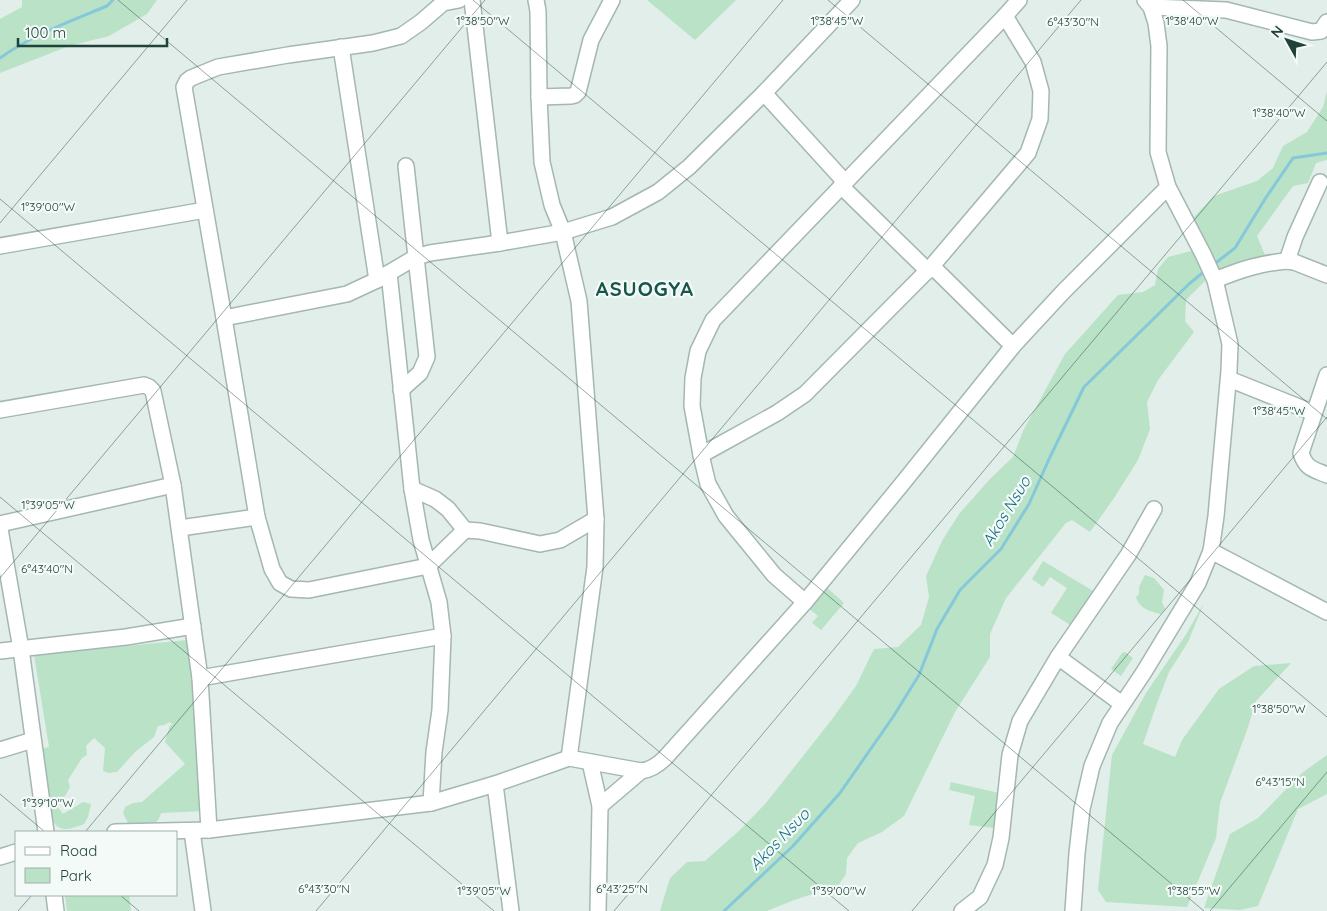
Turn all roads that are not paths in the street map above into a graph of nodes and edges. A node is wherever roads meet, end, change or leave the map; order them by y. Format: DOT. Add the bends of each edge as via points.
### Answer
graph roads {
  1 [pos="459,0"];
  2 [pos="472,0"];
  3 [pos="536,0"];
  4 [pos="612,0"];
  5 [pos="852,0"];
  6 [pos="1019,0"];
  7 [pos="443,1"];
  8 [pos="1148,4"];
  9 [pos="1227,5"];
  10 [pos="1005,16"];
  11 [pos="1327,22"];
  12 [pos="341,47"];
  13 [pos="764,93"];
  14 [pos="539,97"];
  15 [pos="406,166"];
  16 [pos="1320,182"];
  17 [pos="843,184"];
  18 [pos="1168,187"];
  19 [pos="205,210"];
  20 [pos="563,232"];
  21 [pos="500,244"];
  22 [pos="0,246"];
  23 [pos="416,256"];
  24 [pos="1287,261"];
  25 [pos="930,268"];
  26 [pos="1327,275"];
  27 [pos="383,276"];
  28 [pos="1214,278"];
  29 [pos="224,318"];
  30 [pos="1013,346"];
  31 [pos="1327,375"];
  32 [pos="1229,379"];
  33 [pos="402,390"];
  34 [pos="0,410"];
  35 [pos="1314,413"];
  36 [pos="701,455"];
  37 [pos="1327,475"];
  38 [pos="173,485"];
  39 [pos="412,489"];
  40 [pos="1154,509"];
  41 [pos="257,516"];
  42 [pos="596,519"];
  43 [pos="0,524"];
  44 [pos="180,528"];
  45 [pos="0,529"];
  46 [pos="465,530"];
  47 [pos="1211,551"];
  48 [pos="428,566"];
  49 [pos="805,602"];
  50 [pos="1327,612"];
  51 [pos="192,626"];
  52 [pos="444,636"];
  53 [pos="20,649"];
  54 [pos="0,651"];
  55 [pos="1058,657"];
  56 [pos="200,678"];
  57 [pos="1122,704"];
  58 [pos="33,740"];
  59 [pos="0,750"];
  60 [pos="569,758"];
  61 [pos="590,762"];
  62 [pos="641,771"];
  63 [pos="495,784"];
  64 [pos="431,803"];
  65 [pos="600,806"];
  66 [pos="209,830"];
  67 [pos="46,831"];
  68 [pos="178,831"];
  69 [pos="192,831"];
  70 [pos="15,852"];
  71 [pos="0,857"];
  72 [pos="54,896"];
  73 [pos="56,911"];
  74 [pos="203,911"];
  75 [pos="511,911"];
  76 [pos="598,911"];
  77 [pos="962,911"];
  78 [pos="1073,911"];
  1 -- 7 [label="street"];
  2 -- 21 [label="street"];
  3 -- 14 [label="street"];
  4 -- 14 [label="street" via="591,40 578,92 571,96"];
  5 -- 13 [label="street"];
  6 -- 10 [label="street"];
  7 -- 12 [label="street" via="401,36"];
  8 -- 9 [label="street"];
  8 -- 18 [label="street" via="1156,23 1159,46 1158,152"];
  9 -- 11 [label="street" via="1312,32 1322,31"];
  10 -- 17 [label="street"];
  10 -- 25 [label="street" via="1033,62 1042,91 1040,119 1028,153"];
  12 -- 19 [label="street" via="218,67 187,81 184,87"];
  12 -- 27 [label="street"];
  13 -- 17 [label="street"];
  13 -- 20 [label="street" via="689,167 658,192 612,217"];
  14 -- 20 [label="street" via="542,162 552,206"];
  15 -- 23 [label="street"];
  16 -- 24 [label="street"];
  17 -- 25 [label="street"];
  17 -- 36 [label="street" via="713,320 698,351 693,378 692,406"];
  18 -- 28 [label="street"];
  18 -- 30 [label="street"];
  19 -- 22 [label="street"];
  19 -- 29 [label="street"];
  20 -- 21 [label="street"];
  20 -- 42 [label="street" via="579,301"];
  21 -- 23 [label="street"];
  23 -- 27 [label="street"];
  23 -- 33 [label="street" via="427,357 420,373"];
  24 -- 26 [label="street"];
  24 -- 28 [label="street" via="1269,262"];
  25 -- 30 [label="street"];
  25 -- 36 [label="street" via="805,394"];
  27 -- 29 [label="street" via="347,294"];
  27 -- 33 [label="street"];
  28 -- 32 [label="street" via="1230,344"];
  29 -- 41 [label="street"];
  30 -- 49 [label="street"];
  31 -- 35 [label="street"];
  32 -- 35 [label="street"];
  32 -- 47 [label="street"];
  33 -- 39 [label="street"];
  34 -- 38 [label="street" via="144,385 149,387 153,391"];
  35 -- 37 [label="street" via="1302,453 1310,468"];
  36 -- 49 [label="street" via="708,484 726,516 774,575"];
  38 -- 43 [label="street"];
  38 -- 44 [label="street"];
  39 -- 46 [label="street" via="448,509"];
  39 -- 48 [label="street"];
  40 -- 55 [label="street" via="1128,555"];
  41 -- 44 [label="street"];
  41 -- 48 [label="street" via="272,570 280,583 291,588 309,590"];
  42 -- 46 [label="street" via="560,540 540,544"];
  42 -- 60 [label="street" via="596,567"];
  44 -- 51 [label="street"];
  45 -- 53 [label="street"];
  46 -- 48 [label="street"];
  47 -- 50 [label="street"];
  47 -- 57 [label="street" via="1198,583"];
  48 -- 52 [label="street" via="439,602"];
  49 -- 62 [label="street" via="666,758 657,766"];
  51 -- 53 [label="street"];
  51 -- 56 [label="street"];
  52 -- 56 [label="street"];
  52 -- 64 [label="street"];
  53 -- 54 [label="street"];
  53 -- 58 [label="street"];
  55 -- 57 [label="street"];
  55 -- 77 [label="street" via="1020,722 1010,755 995,865 980,897"];
  56 -- 66 [label="street"];
  57 -- 78 [label="street" via="1110,723 1092,766 1082,809"];
  58 -- 59 [label="street"];
  58 -- 67 [label="street"];
  60 -- 61 [label="street"];
  60 -- 63 [label="street"];
  61 -- 62 [label="street"];
  61 -- 65 [label="street"];
  62 -- 65 [label="street"];
  63 -- 64 [label="street"];
  63 -- 75 [label="street"];
  64 -- 66 [label="street"];
  65 -- 76 [label="street"];
  66 -- 69 [label="street"];
  68 -- 69 [label="street"];
  69 -- 74 [label="street"];
  70 -- 71 [label="street"];
  72 -- 73 [label="street"];
}
